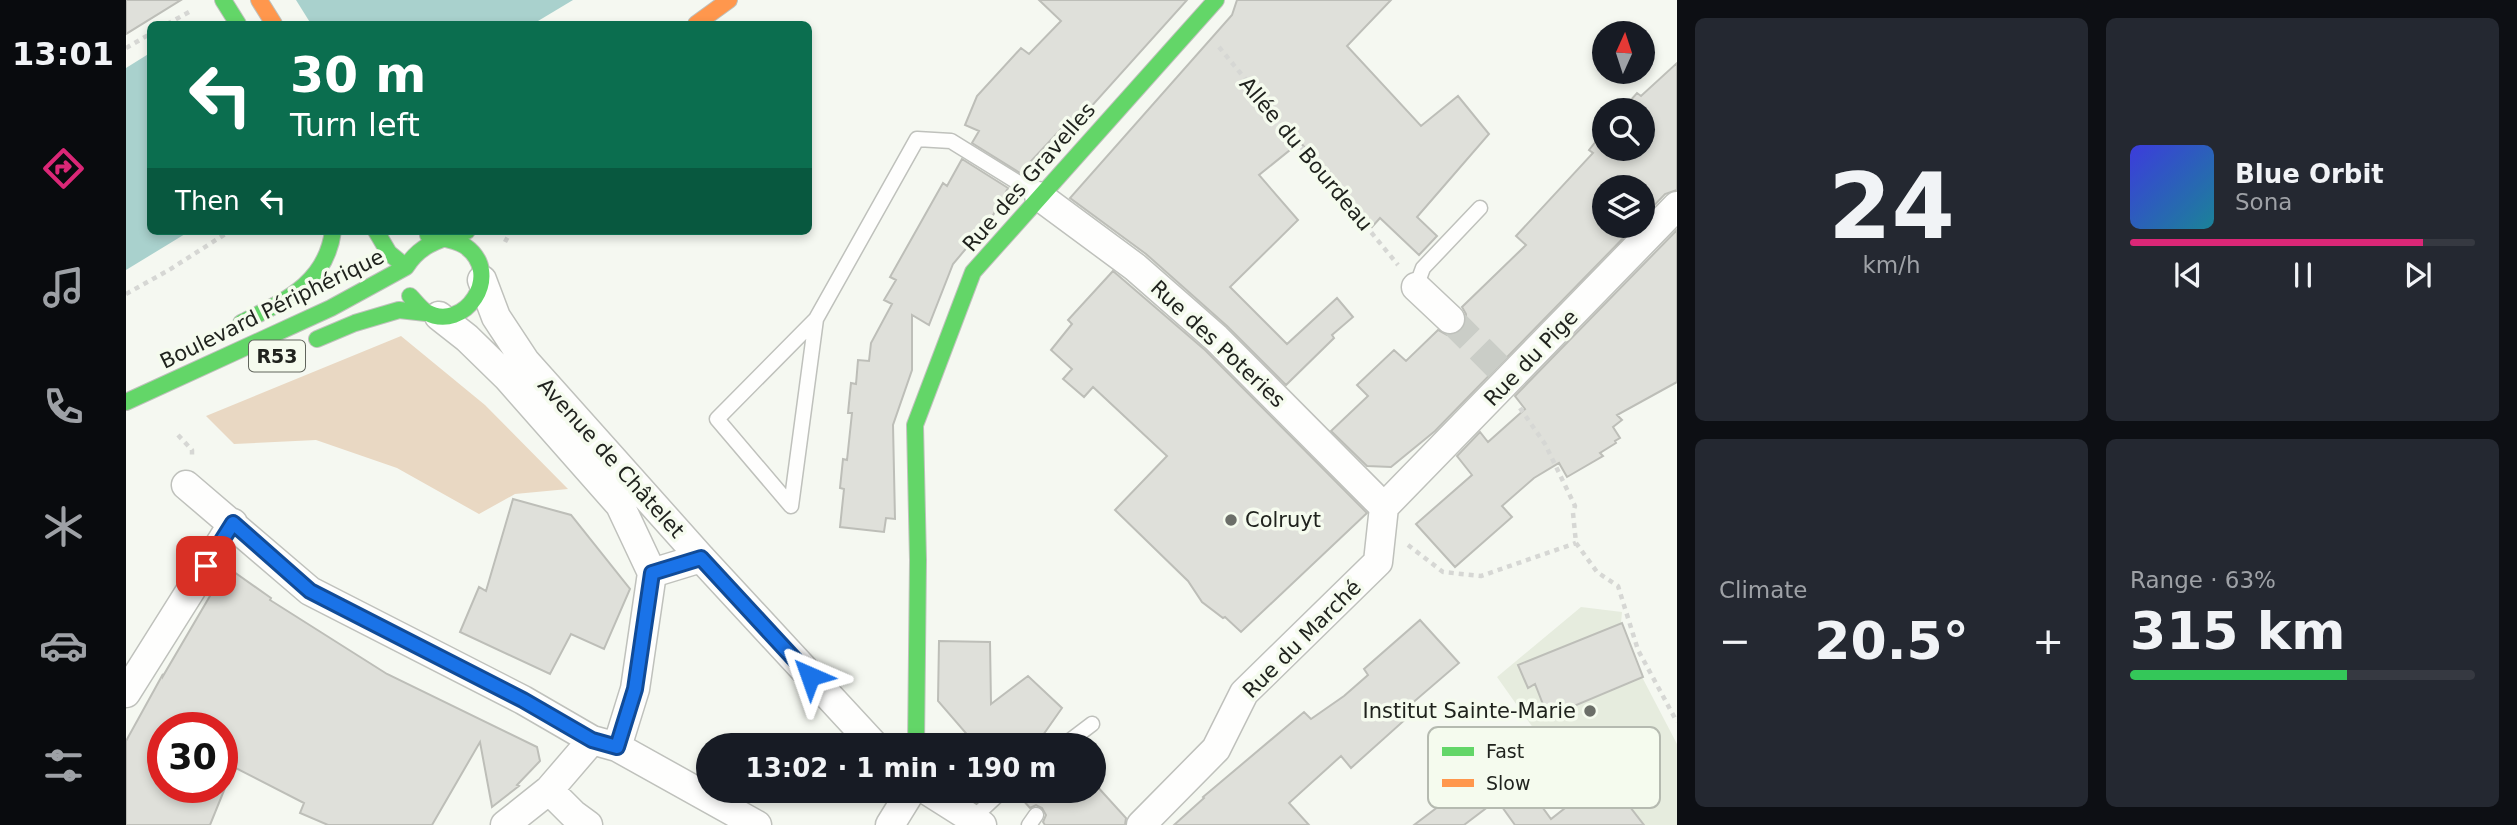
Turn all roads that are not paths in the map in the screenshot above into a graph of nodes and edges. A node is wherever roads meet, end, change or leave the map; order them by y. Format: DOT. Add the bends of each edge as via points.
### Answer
graph roads {
  1 [pos="223,0"];
  2 [pos="259,0"];
  3 [pos="729,0"];
  4 [pos="1216,0"];
  5 [pos="236,21"];
  6 [pos="272,21"];
  7 [pos="700,21"];
  8 [pos="1039,196"];
  9 [pos="1677,206"];
  10 [pos="1480,208"];
  11 [pos="332,235"];
  12 [pos="378,235"];
  13 [pos="428,235"];
  14 [pos="456,235"];
  15 [pos="444,239"];
  16 [pos="406,267"];
  17 [pos="482,280"];
  18 [pos="1416,287"];
  19 [pos="432,314"];
  20 [pos="816,319"];
  21 [pos="1450,319"];
  22 [pos="224,334"];
  23 [pos="300,347"];
  24 [pos="202,349"];
  25 [pos="239,367"];
  26 [pos="126,402"];
  27 [pos="186,485"];
  28 [pos="1383,517"];
  29 [pos="233,523"];
  30 [pos="701,558"];
  31 [pos="652,573"];
  32 [pos="126,693"];
  33 [pos="864,733"];
  34 [pos="916,733"];
  35 [pos="1080,733"];
  36 [pos="1089,733"];
  37 [pos="604,744"];
  38 [pos="549,790"];
  39 [pos="904,803"];
  40 [pos="947,803"];
  41 [pos="992,803"];
  42 [pos="977,822"];
  43 [pos="505,825"];
  44 [pos="588,825"];
  45 [pos="757,825"];
  46 [pos="890,825"];
  47 [pos="1141,825"];
  1 -- 5 [label="main road"];
  2 -- 6 [label="main road"];
  3 -- 7 [label="main road"];
  4 -- 8 [label="main road, Rue des Gravelles"];
  8 -- 20 [label="lane" via="951,141 917,139"];
  8 -- 28 [label="street, Rue des Poteries" via="1135,267 1216,338"];
  8 -- 34 [label="main road, Rue des Gravelles" via="973,272 915,425"];
  9 -- 28 [label="street, Rue du Pige" via="1504,374"];
  10 -- 18 [label="lane" via="1423,268"];
  11 -- 22 [label="main road" via="317,275 287,299"];
  12 -- 16 [label="main road" via="389,253"];
  13 -- 15 [label="main road, Avenue de Châtelet"];
  14 -- 15 [label="main road, Boulevard Périphérique / R53"];
  15 -- 16 [label="main road, Boulevard Périphérique / R53" via="422,246"];
  15 -- 17 [label="main road, Avenue de Châtelet" via="467,248 481,268"];
  16 -- 19 [label="main road, Avenue de Châtelet" via="408,293 415,305"];
  16 -- 26 [label="main road, Boulevard Périphérique / R53" via="331,308"];
  17 -- 19 [label="main road, R53" via="480,292 465,310 452,316"];
  17 -- 30 [label="street, Avenue de Châtelet" via="496,317 525,361"];
  18 -- 21 [label="street"];
  19 -- 23 [label="main road, R53" via="399,310"];
  19 -- 31 [label="street, Avenue de Châtelet" via="467,338 508,378 620,505"];
  20 -- 20 [label="lane" via="717,419 791,506 809,372"];
  24 -- 26 [label="main road"];
  25 -- 26 [label="main road, Boulevard Périphérique / R53"];
  27 -- 29 [label="street"];
  28 -- 47 [label="street, Rue du Marché" via="1378,562 1244,693 1216,749"];
  29 -- 32 [label="street"];
  29 -- 37 [label="street" via="310,591"];
  30 -- 31 [label="street"];
  30 -- 33 [label="street, Avenue de Châtelet"];
  31 -- 37 [label="street" via="635,689"];
  35 -- 36 [label="lane" via="1092,724"];
  37 -- 38 [label="street"];
  37 -- 45 [label="street"];
  38 -- 43 [label="street"];
  38 -- 44 [label="street"];
  39 -- 46 [label="street"];
  40 -- 42 [label="street"];
  41 -- 42 [label="lane"];
}
